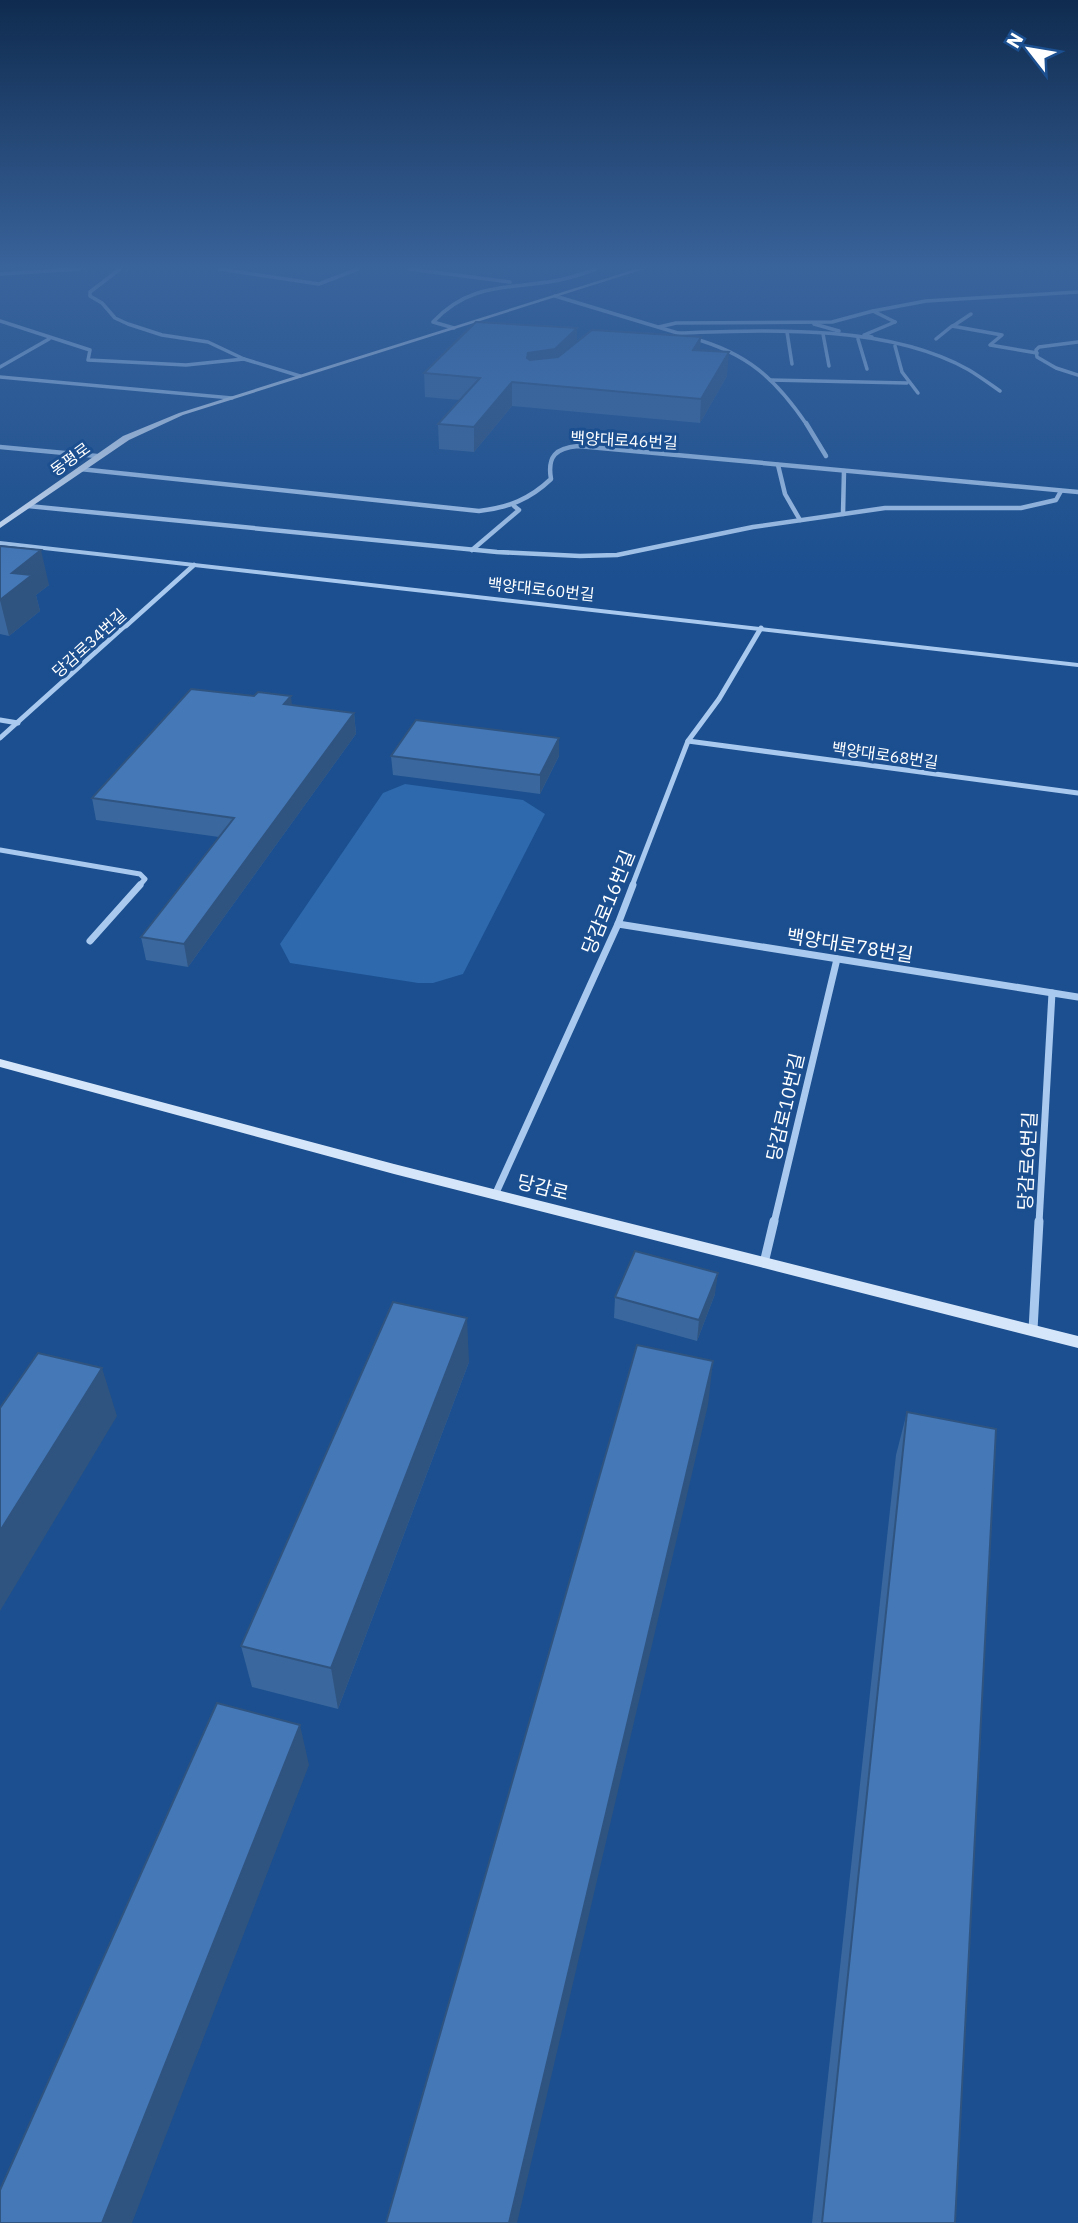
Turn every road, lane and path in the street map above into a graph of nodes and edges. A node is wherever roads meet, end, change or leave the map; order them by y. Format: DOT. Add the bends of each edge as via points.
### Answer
graph roads {
  1 [pos="289,373"];
  2 [pos="310,373"];
  3 [pos="762,373"];
  4 [pos="903,373"];
  5 [pos="973,373"];
  6 [pos="300,376"];
  7 [pos="0,377"];
  8 [pos="770,380"];
  9 [pos="907,383"];
  10 [pos="1000,391"];
  11 [pos="918,393"];
  12 [pos="232,398"];
  13 [pos="0,447"];
  14 [pos="97,456"];
  15 [pos="826,456"];
  16 [pos="778,465"];
  17 [pos="80,470"];
  18 [pos="844,471"];
  19 [pos="1061,491"];
  20 [pos="1078,492"];
  21 [pos="28,506"];
  22 [pos="514,506"];
  23 [pos="843,514"];
  24 [pos="800,520"];
  25 [pos="0,526"];
  26 [pos="0,543"];
  27 [pos="472,550"];
  28 [pos="194,565"];
  29 [pos="761,628"];
  30 [pos="1078,665"];
  31 [pos="0,720"];
  32 [pos="18,723"];
  33 [pos="0,738"];
  34 [pos="688,741"];
  35 [pos="1078,793"];
  36 [pos="0,850"];
  37 [pos="618,924"];
  38 [pos="90,941"];
  39 [pos="837,959"];
  40 [pos="1052,993"];
  41 [pos="1078,997"];
  42 [pos="0,1063"];
  43 [pos="495,1195"];
  44 [pos="764,1263"];
  45 [pos="1032,1331"];
  46 [pos="1078,1342"];
  1 -- 6 [label="street"];
  2 -- 6 [label="main road, 동평로"];
  3 -- 8 [label="street"];
  4 -- 9 [label="street"];
  5 -- 10 [label="street"];
  6 -- 12 [label="main road, 동평로"];
  7 -- 12 [label="street"];
  8 -- 9 [label="street"];
  8 -- 15 [label="street"];
  9 -- 11 [label="street"];
  12 -- 14 [label="main road, 동평로" via="181,414"];
  13 -- 14 [label="street"];
  14 -- 17 [label="main road, 동평로"];
  16 -- 18 [label="street, 백양대로46번길"];
  16 -- 22 [label="street, 백양대로46번길" via="571,446 551,455 551,479"];
  16 -- 24 [label="street" via="790,507"];
  17 -- 21 [label="main road, 동평로"];
  17 -- 22 [label="street, 백양대로46번길" via="479,511"];
  18 -- 19 [label="street, 백양대로46번길"];
  18 -- 23 [label="street"];
  19 -- 20 [label="street, 백양대로46번길"];
  19 -- 23 [label="street" via="1056,500 1021,508 914,507"];
  21 -- 25 [label="main road, 동평로"];
  21 -- 27 [label="street"];
  22 -- 27 [label="street" via="519,510"];
  23 -- 24 [label="street"];
  24 -- 27 [label="street" via="617,555"];
  26 -- 28 [label="street, 백양대로60번길"];
  28 -- 29 [label="street, 백양대로60번길"];
  28 -- 32 [label="street, 당감로34번길"];
  29 -- 30 [label="street, 백양대로60번길"];
  29 -- 34 [label="street, 당감로16번길"];
  31 -- 32 [label="street"];
  32 -- 33 [label="street, 당감로34번길"];
  34 -- 35 [label="street, 백양대로68번길"];
  34 -- 37 [label="street, 당감로16번길"];
  36 -- 38 [label="street" via="140,874 145,879"];
  37 -- 39 [label="street, 백양대로78번길"];
  37 -- 43 [label="street, 당감로16번길"];
  39 -- 40 [label="street, 백양대로78번길"];
  39 -- 44 [label="street, 당감로10번길"];
  40 -- 41 [label="street, 백양대로78번길"];
  40 -- 45 [label="street, 당감로6번길"];
  42 -- 43 [label="main road, 당감로"];
  43 -- 44 [label="main road, 당감로"];
  44 -- 45 [label="main road, 당감로"];
  45 -- 46 [label="main road, 당감로"];
}
